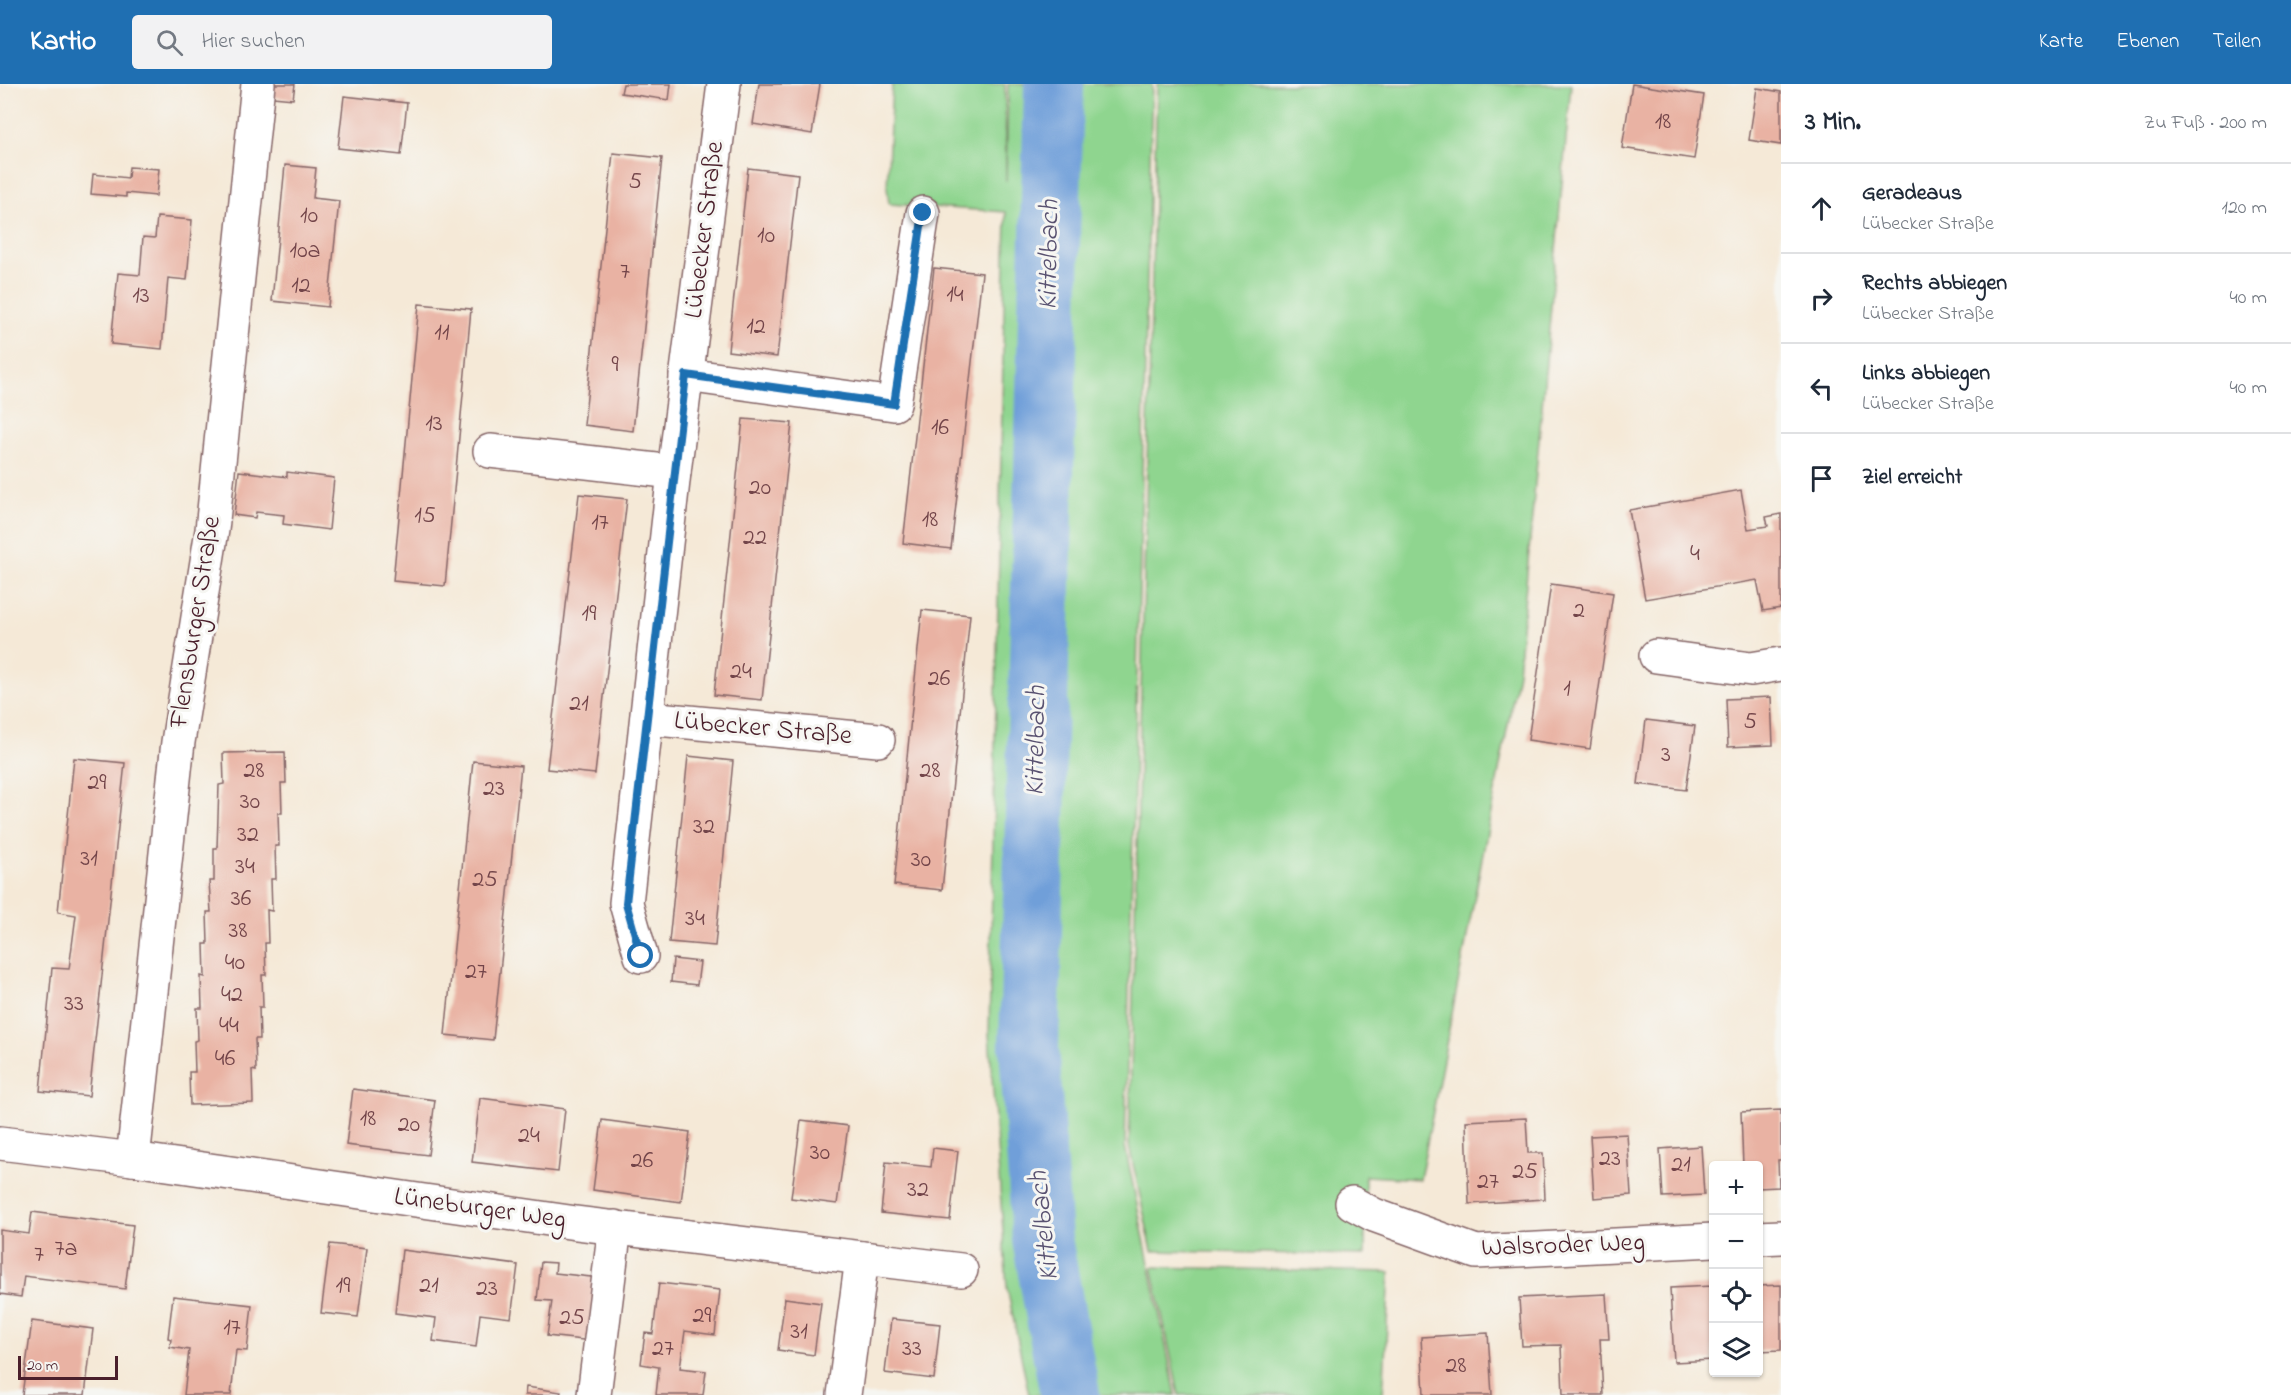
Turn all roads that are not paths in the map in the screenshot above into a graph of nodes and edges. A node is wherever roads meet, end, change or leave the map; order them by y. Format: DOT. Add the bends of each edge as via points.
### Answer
graph roads {
  1 [pos="258,84"];
  2 [pos="724,84"];
  3 [pos="923,213"];
  4 [pos="686,375"];
  5 [pos="490,451"];
  6 [pos="674,472"];
  7 [pos="1656,656"];
  8 [pos="1781,664"];
  9 [pos="647,718"];
  10 [pos="878,740"];
  11 [pos="641,956"];
  12 [pos="0,1143"];
  13 [pos="133,1160"];
  14 [pos="1352,1203"];
  15 [pos="615,1227"];
  16 [pos="1781,1237"];
  17 [pos="1763,1238"];
  18 [pos="1709,1240"];
  19 [pos="862,1258"];
  20 [pos="961,1270"];
  21 [pos="594,1395"];
  22 [pos="844,1395"];
  1 -- 13 [label="street, Flensburger Straße" via="212,530 178,742"];
  2 -- 4 [label="street, Lübecker Straße"];
  3 -- 4 [label="street" via="894,404"];
  4 -- 6 [label="street, Lübecker Straße"];
  5 -- 6 [label="street"];
  6 -- 9 [label="street, Lübecker Straße"];
  7 -- 8 [label="street" via="1751,669"];
  9 -- 10 [label="street, Lübecker Straße"];
  9 -- 11 [label="street, Lübecker Straße" via="626,903"];
  12 -- 13 [label="street, Lüneburger Weg"];
  13 -- 15 [label="street, Lüneburger Weg"];
  14 -- 18 [label="street, Walsroder Weg" via="1374,1215 1476,1252"];
  15 -- 19 [label="street, Lüneburger Weg"];
  15 -- 21 [label="street"];
  16 -- 17 [label="street"];
  19 -- 20 [label="street, Lüneburger Weg"];
  19 -- 22 [label="street"];
}
